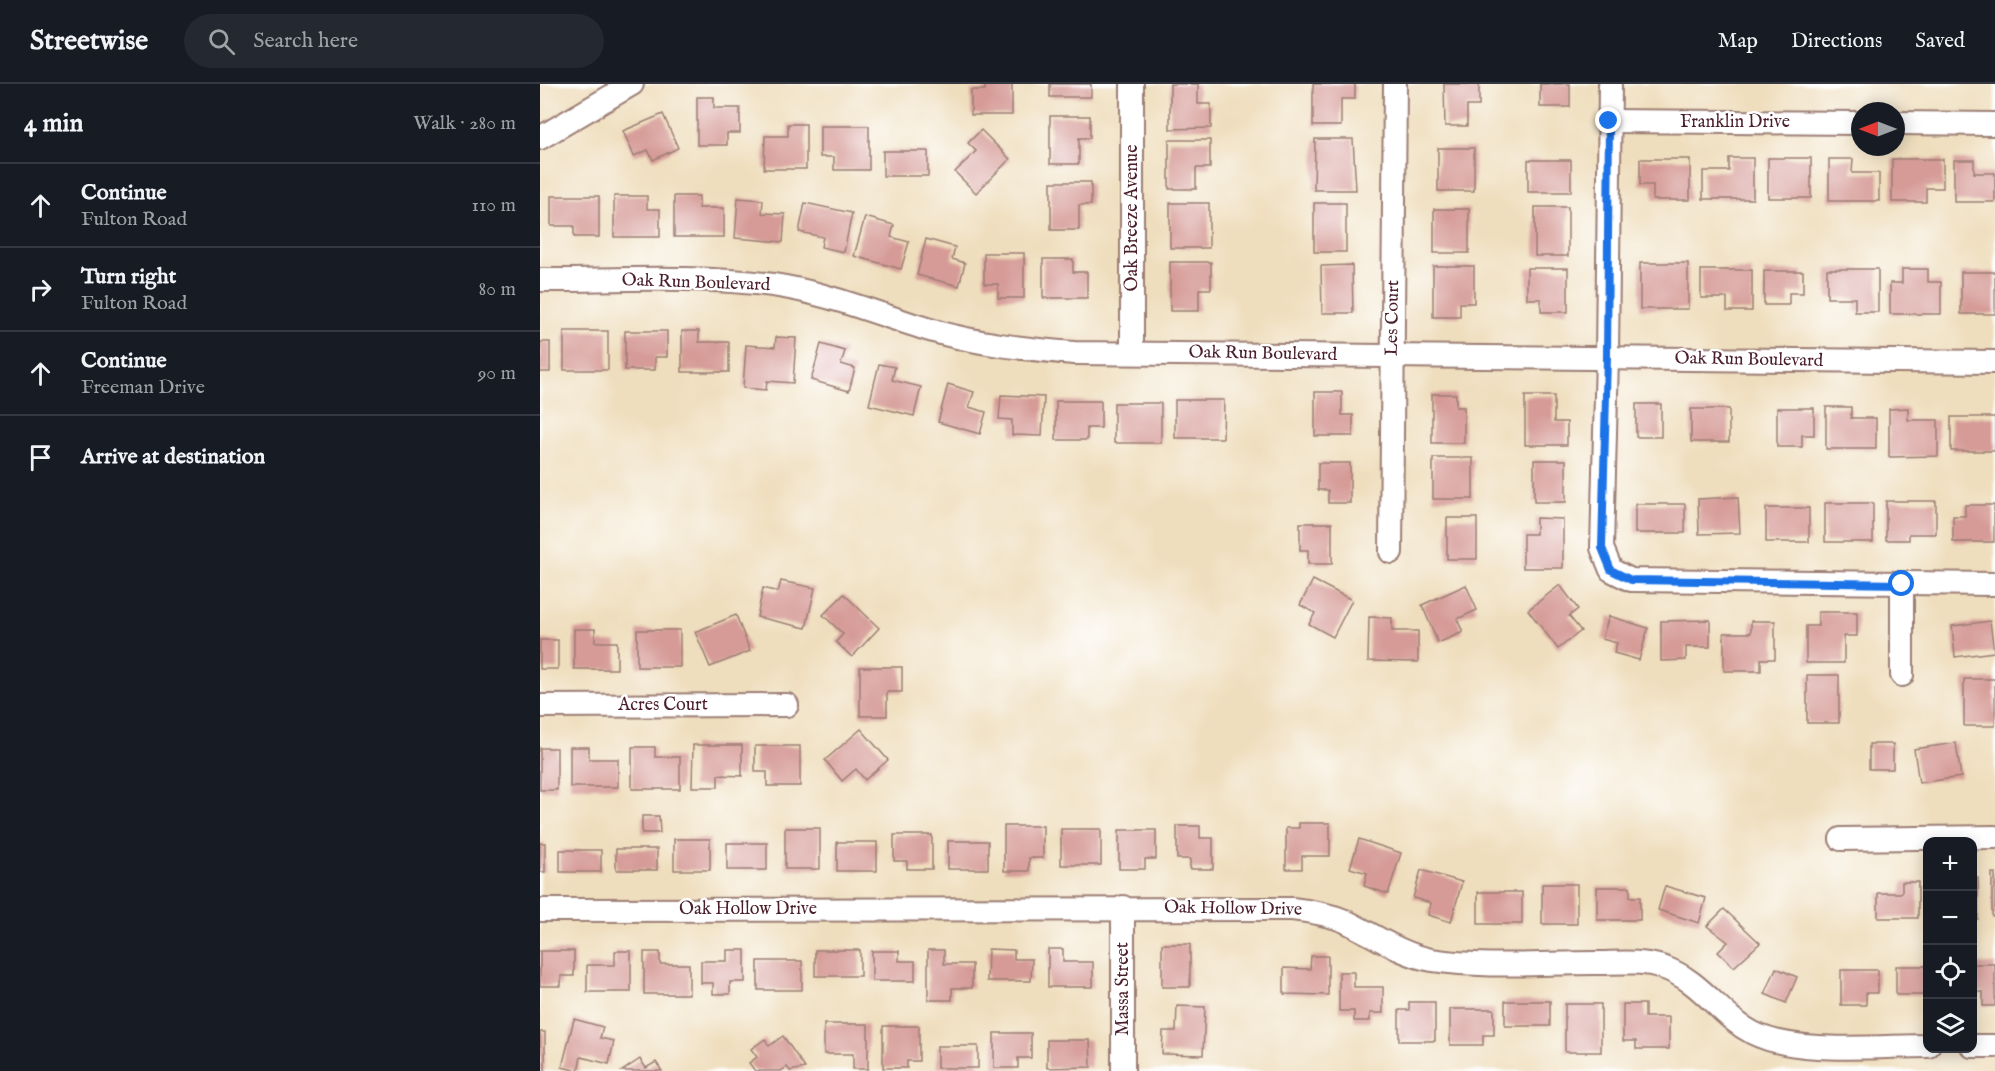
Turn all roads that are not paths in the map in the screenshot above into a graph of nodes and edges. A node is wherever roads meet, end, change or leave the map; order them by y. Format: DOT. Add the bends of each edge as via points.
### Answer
graph roads {
  1 [pos="632,84"];
  2 [pos="1132,84"];
  3 [pos="1395,84"];
  4 [pos="1610,84"];
  5 [pos="1609,121"];
  6 [pos="1851,123"];
  7 [pos="1905,123"];
  8 [pos="1995,124"];
  9 [pos="540,138"];
  10 [pos="540,280"];
  11 [pos="1132,353"];
  12 [pos="1393,356"];
  13 [pos="1607,357"];
  14 [pos="1995,362"];
  15 [pos="1391,552"];
  16 [pos="1902,584"];
  17 [pos="1995,584"];
  18 [pos="1902,675"];
  19 [pos="787,705"];
  20 [pos="540,706"];
  21 [pos="1995,837"];
  22 [pos="1841,839"];
  23 [pos="1123,907"];
  24 [pos="540,910"];
  25 [pos="1923,1046"];
  26 [pos="1977,1046"];
  27 [pos="1995,1046"];
  28 [pos="1123,1071"];
  1 -- 9 [label="street"];
  2 -- 11 [label="street, Oak Breeze Avenue"];
  3 -- 12 [label="street, Les Court"];
  4 -- 5 [label="street"];
  5 -- 6 [label="street, Franklin Drive"];
  5 -- 13 [label="street"];
  7 -- 8 [label="street"];
  10 -- 11 [label="street, Oak Run Boulevard" via="708,280 773,285 838,298 931,330 981,342 1074,353"];
  11 -- 12 [label="street, Oak Run Boulevard"];
  12 -- 13 [label="street, Oak Run Boulevard"];
  12 -- 15 [label="street, Les Court"];
  13 -- 14 [label="street, Oak Run Boulevard"];
  13 -- 16 [label="street" via="1602,548 1611,570 1631,580"];
  16 -- 17 [label="street"];
  16 -- 18 [label="street"];
  19 -- 20 [label="street, Acres Court"];
  21 -- 22 [label="street"];
  23 -- 24 [label="street, Oak Hollow Drive"];
  23 -- 25 [label="street, Oak Hollow Drive" via="1316,912 1428,959 1460,963 1660,966 1703,990 1739,1024 1779,1043"];
  23 -- 28 [label="street, Massa Street"];
  26 -- 27 [label="street"];
}
